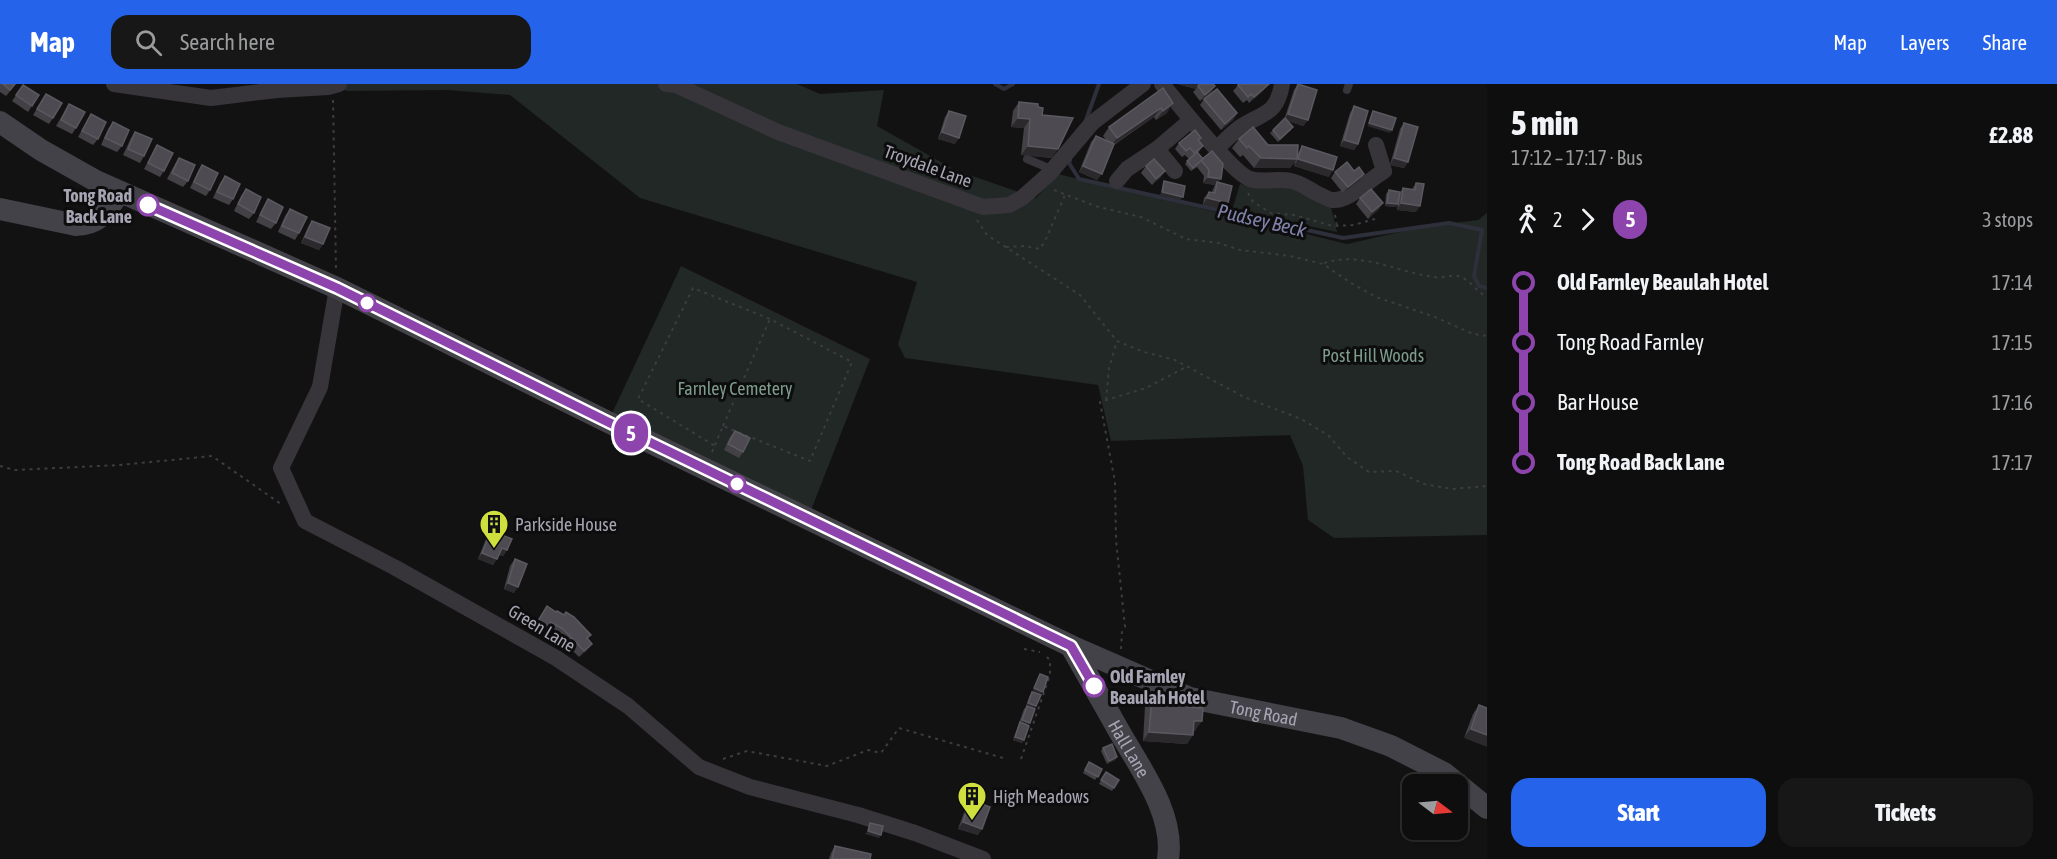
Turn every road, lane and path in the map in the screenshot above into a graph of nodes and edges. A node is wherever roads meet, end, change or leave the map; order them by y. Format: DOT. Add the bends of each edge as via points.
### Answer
graph roads {
  1 [pos="114,84"];
  2 [pos="666,84"];
  3 [pos="1143,84"];
  4 [pos="1162,84"];
  5 [pos="1282,84"];
  6 [pos="336,85"];
  7 [pos="1191,120"];
  8 [pos="0,122"];
  9 [pos="1376,145"];
  10 [pos="1217,148"];
  11 [pos="1157,149"];
  12 [pos="1027,159"];
  13 [pos="1056,166"];
  14 [pos="1175,171"];
  15 [pos="1248,179"];
  16 [pos="1117,181"];
  17 [pos="1049,188"];
  18 [pos="120,192"];
  19 [pos="1065,194"];
  20 [pos="0,208"];
  21 [pos="1378,218"];
  22 [pos="987,235"];
  23 [pos="1006,247"];
  24 [pos="1323,264"];
  25 [pos="337,288"];
  26 [pos="1487,297"];
  27 [pos="770,319"];
  28 [pos="1487,336"];
  29 [pos="1117,341"];
  30 [pos="1187,366"];
  31 [pos="1106,401"];
  32 [pos="723,426"];
  33 [pos="715,446"];
  34 [pos="0,466"];
  35 [pos="704,468"];
  36 [pos="1487,486"];
  37 [pos="305,521"];
  38 [pos="1071,646"];
  39 [pos="1024,649"];
  40 [pos="1117,667"];
  41 [pos="1003,758"];
  42 [pos="1021,759"];
  43 [pos="699,767"];
  44 [pos="1487,808"];
  45 [pos="982,859"];
  46 [pos="1168,859"];
  1 -- 6 [label="street" via="211,98"];
  2 -- 13 [label="street, Troydale Lane" via="676,85 778,132 983,207 1009,205"];
  3 -- 13 [label="street, Troydale Lane" via="1092,123"];
  4 -- 7 [label="street"];
  5 -- 10 [label="street" via="1279,100 1267,114 1241,127"];
  6 -- 25 [label="path"];
  7 -- 10 [label="street"];
  7 -- 11 [label="street"];
  8 -- 18 [label="street, Tong Road" via="41,150"];
  9 -- 15 [label="street" via="1390,174 1350,196 1332,200 1302,183"];
  10 -- 15 [label="street"];
  11 -- 14 [label="street"];
  11 -- 16 [label="street"];
  12 -- 13 [label="lane"];
  15 -- 21 [label="path" via="1246,188 1253,202 1271,213 1341,227"];
  17 -- 19 [label="path"];
  18 -- 20 [label="street" via="102,217 88,224 76,225"];
  18 -- 25 [label="street, Tong Road"];
  19 -- 23 [label="path" via="1040,249"];
  19 -- 24 [label="path" via="1141,217 1186,239"];
  22 -- 23 [label="path"];
  23 -- 29 [label="path" via="1080,295"];
  24 -- 26 [label="path" via="1359,258 1436,278 1454,274"];
  24 -- 28 [label="path" via="1376,297"];
  25 -- 35 [label="street, Tong Road"];
  25 -- 37 [label="street" via="320,387 281,468"];
  27 -- 32 [label="path"];
  27 -- 32 [label="path" via="852,362 810,461"];
  27 -- 33 [label="path" via="693,288 638,399"];
  29 -- 30 [label="path"];
  29 -- 31 [label="path"];
  30 -- 31 [label="path" via="1146,388"];
  30 -- 36 [label="path" via="1244,397 1301,419 1328,435 1347,457 1369,472 1396,471 1424,484 1453,489"];
  31 -- 40 [label="path" via="1100,402 1115,482 1125,627"];
  32 -- 33 [label="path"];
  33 -- 35 [label="path"];
  34 -- 37 [label="path" via="15,470 212,456"];
  35 -- 38 [label="street, Tong Road"];
  37 -- 43 [label="street, Green Lane" via="556,658 628,706"];
  38 -- 40 [label="street, Tong Road"];
  38 -- 46 [label="street, Hall Lane" via="1160,807 1168,833"];
  39 -- 42 [label="path" via="1046,655 1050,675"];
  40 -- 44 [label="street, Tong Road" via="1190,698 1341,728 1391,746 1444,773"];
  41 -- 43 [label="path" via="899,728 881,753 868,750 827,766 747,751"];
  43 -- 45 [label="street, Green Lane" via="750,787 915,833"];
}
